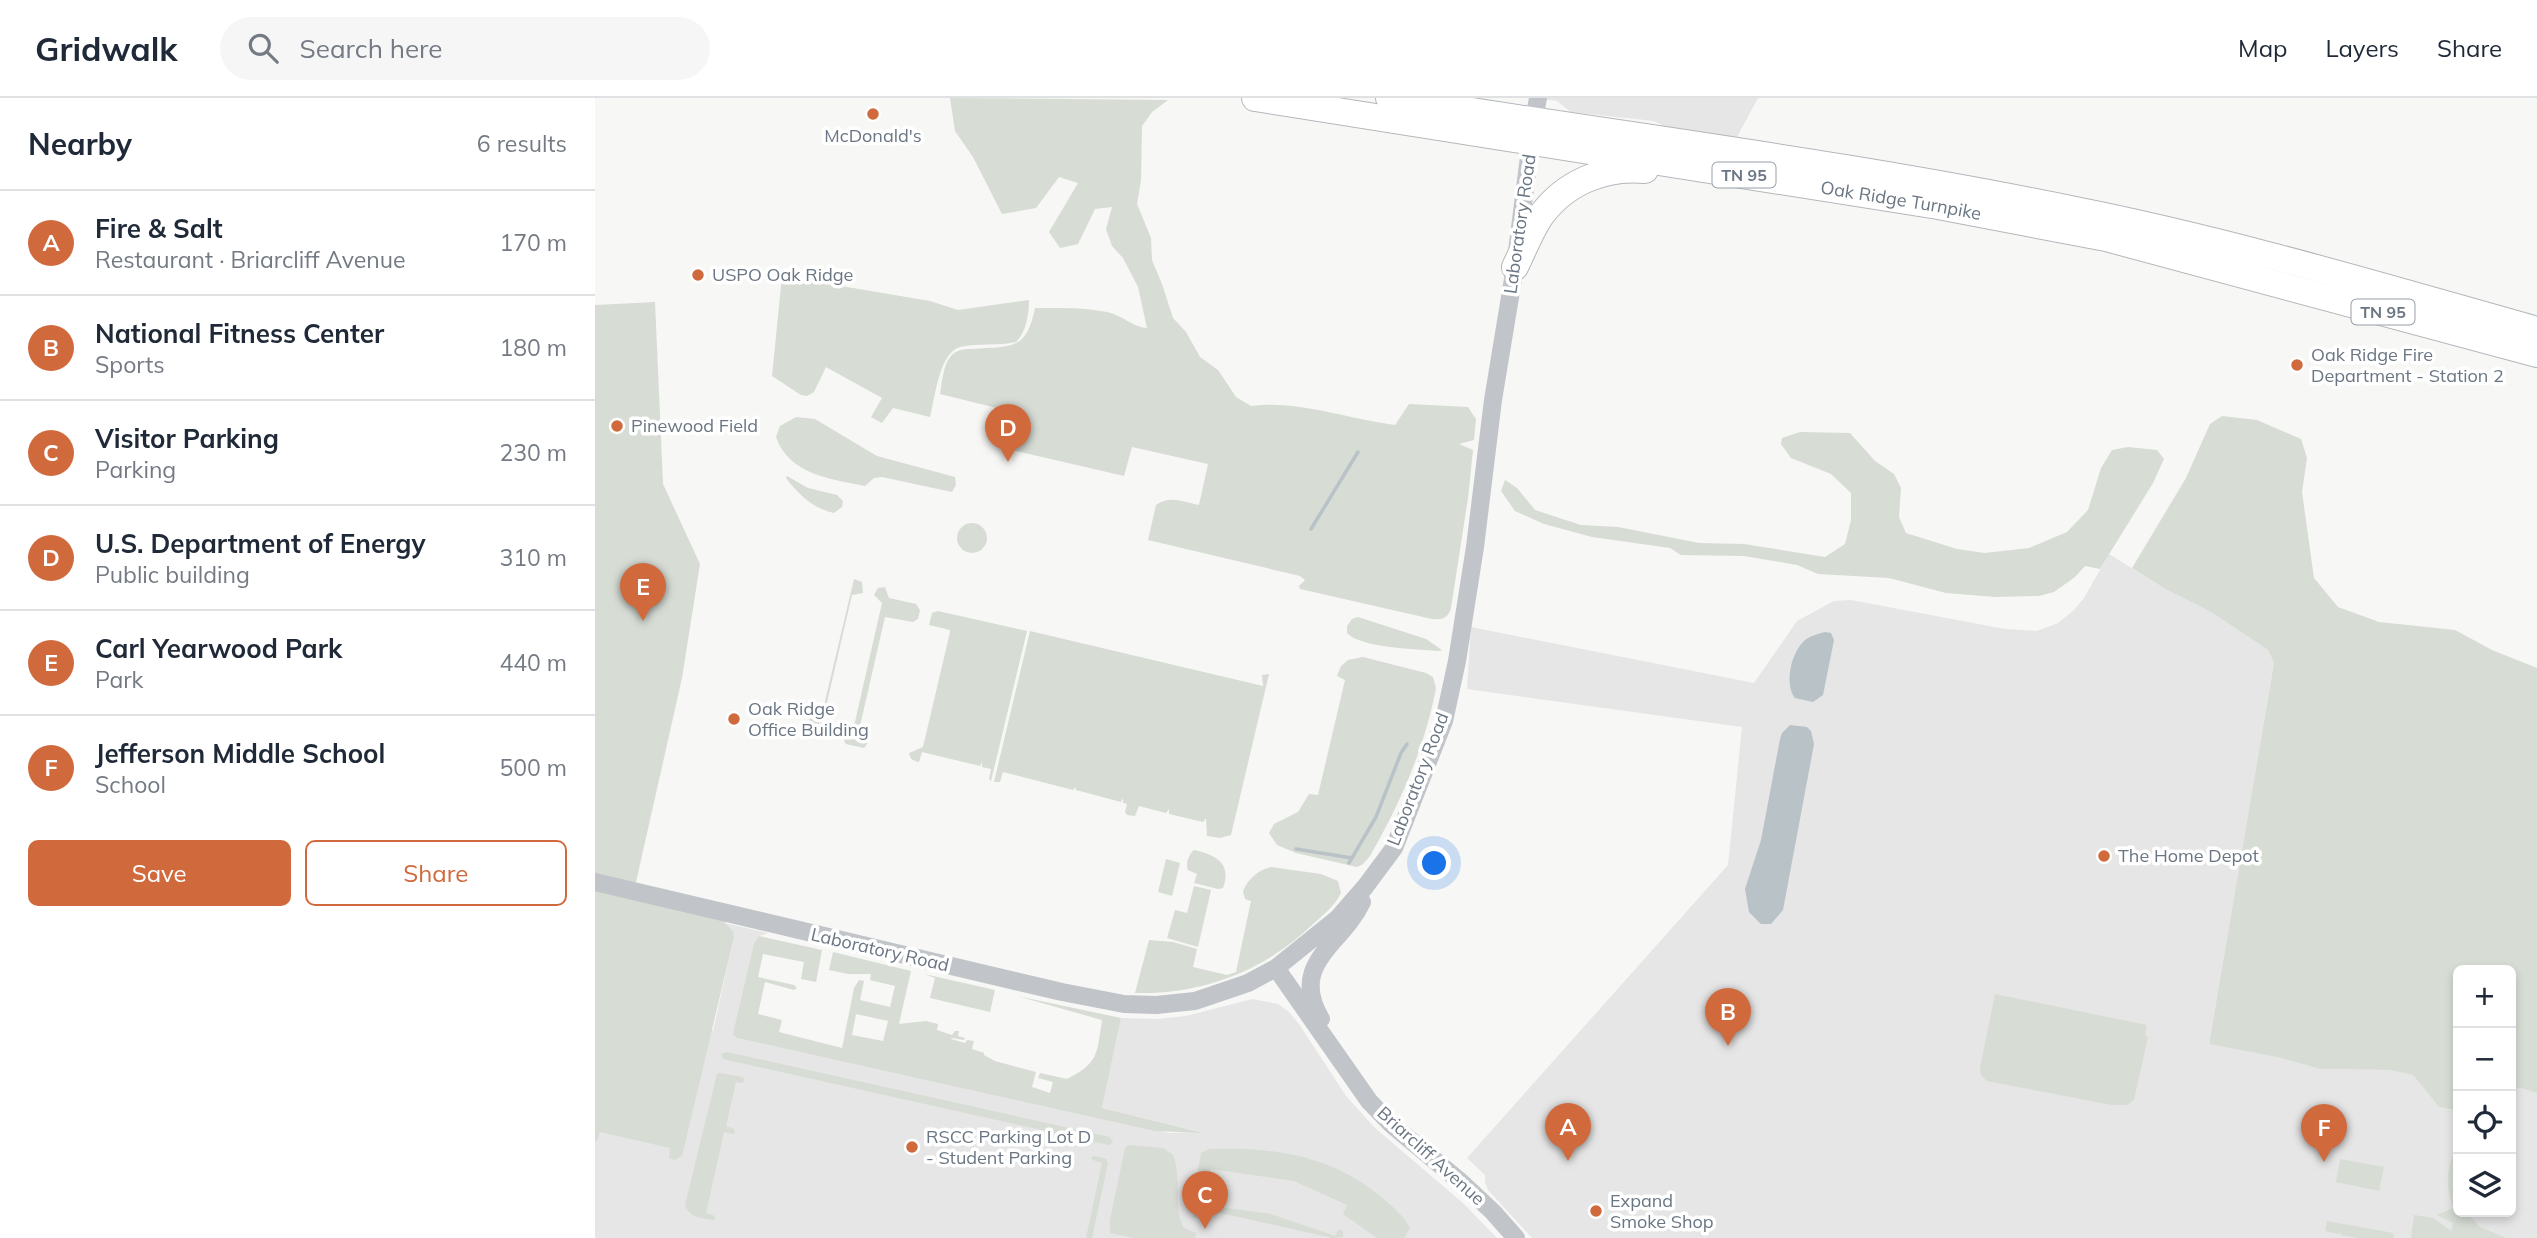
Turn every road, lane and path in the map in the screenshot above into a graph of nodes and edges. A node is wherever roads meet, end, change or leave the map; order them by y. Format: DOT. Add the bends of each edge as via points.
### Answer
graph roads {
  1 [pos="1255,98"];
  2 [pos="1389,98"];
  3 [pos="1534,120"];
  4 [pos="1727,165"];
  5 [pos="2232,259"];
  6 [pos="1515,267"];
  7 [pos="2537,330"];
  8 [pos="2537,354"];
  9 [pos="595,882"];
  10 [pos="1365,887"];
  11 [pos="1276,968"];
  12 [pos="1358,1086"];
  13 [pos="1515,1238"];
  1 -- 3 [label="highway, Oak Ridge Turnpike / TN 95"];
  2 -- 3 [label="highway, Oak Ridge Turnpike / TN 95"];
  3 -- 4 [label="highway, Oak Ridge Turnpike / TN 95"];
  3 -- 6 [label="street, Laboratory Road"];
  4 -- 5 [label="highway, Oak Ridge Turnpike / TN 95" via="1940,195 2106,238"];
  4 -- 6 [label="highway" via="1663,171 1624,168 1588,178 1562,192 1539,218"];
  5 -- 7 [label="highway, Oak Ridge Turnpike / TN 95"];
  5 -- 8 [label="highway, Oak Ridge Turnpike / TN 95"];
  6 -- 10 [label="street, Laboratory Road" via="1467,605 1444,721 1394,848"];
  9 -- 11 [label="street, Laboratory Road" via="1115,1003 1195,1001"];
  10 -- 11 [label="street, Laboratory Road" via="1328,927"];
  10 -- 12 [label="street" via="1356,914 1317,960 1311,980 1315,1009 1354,1069"];
  11 -- 12 [label="street, Briarcliff Avenue"];
  12 -- 13 [label="street, Briarcliff Avenue" via="1391,1124 1462,1183"];
}
